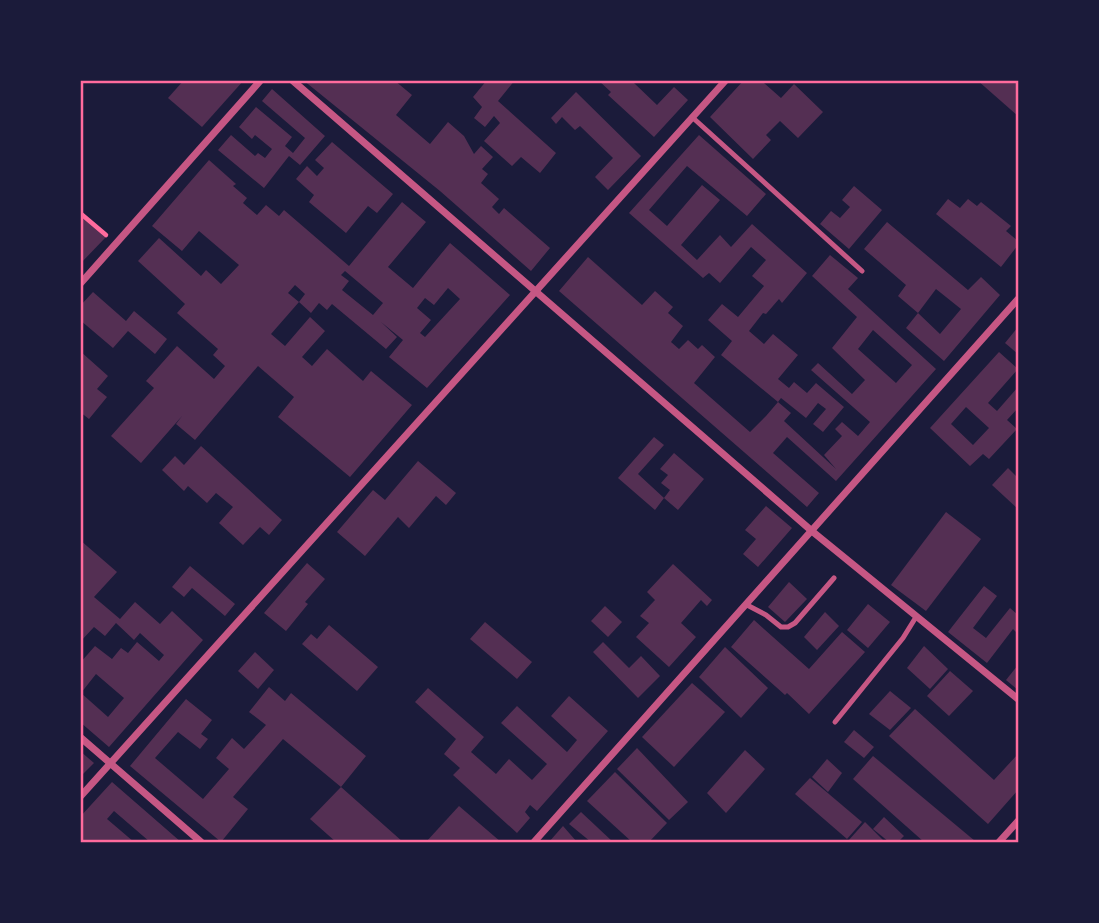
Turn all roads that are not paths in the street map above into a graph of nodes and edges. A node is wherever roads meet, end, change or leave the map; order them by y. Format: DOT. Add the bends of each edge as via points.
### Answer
graph roads {
  1 [pos="261,80"];
  2 [pos="292,80"];
  3 [pos="726,80"];
  4 [pos="692,117"];
  5 [pos="862,271"];
  6 [pos="80,284"];
  7 [pos="536,292"];
  8 [pos="1018,299"];
  9 [pos="813,532"];
  10 [pos="834,578"];
  11 [pos="747,605"];
  12 [pos="916,617"];
  13 [pos="1018,699"];
  14 [pos="835,722"];
  15 [pos="80,737"];
  16 [pos="111,764"];
  17 [pos="80,797"];
  18 [pos="1018,821"];
  19 [pos="201,842"];
  20 [pos="534,842"];
  21 [pos="999,842"];
  1 -- 6 [label="street"];
  2 -- 7 [label="street"];
  3 -- 4 [label="street"];
  4 -- 5 [label="lane"];
  4 -- 7 [label="street"];
  7 -- 9 [label="street"];
  7 -- 16 [label="street"];
  8 -- 9 [label="street"];
  9 -- 11 [label="street"];
  9 -- 12 [label="street"];
  10 -- 11 [label="lane" via="788,627"];
  11 -- 20 [label="street"];
  12 -- 13 [label="street"];
  12 -- 14 [label="lane"];
  15 -- 16 [label="street"];
  16 -- 17 [label="street"];
  16 -- 19 [label="street"];
  18 -- 21 [label="street"];
}
